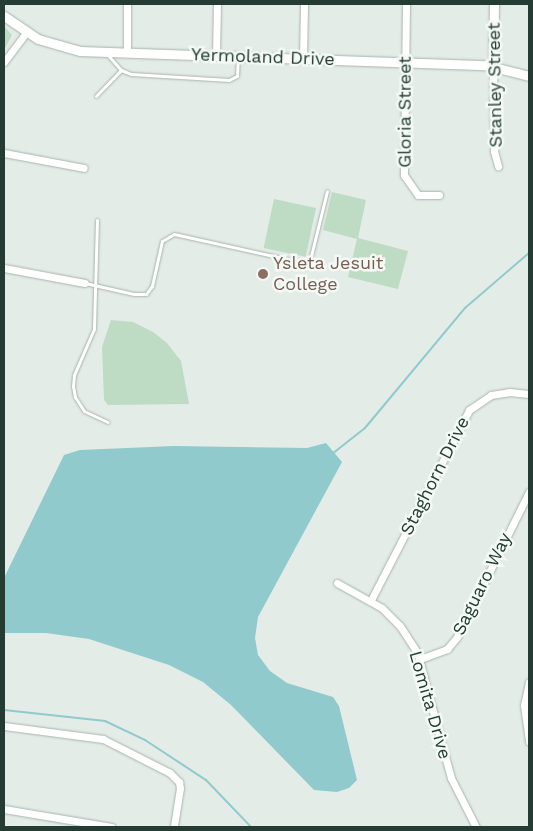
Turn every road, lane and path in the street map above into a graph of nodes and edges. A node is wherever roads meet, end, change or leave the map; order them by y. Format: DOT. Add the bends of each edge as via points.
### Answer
graph roads {
  1 [pos="127,4"];
  2 [pos="217,4"];
  3 [pos="304,4"];
  4 [pos="406,4"];
  5 [pos="494,4"];
  6 [pos="4,16"];
  7 [pos="27,32"];
  8 [pos="105,51"];
  9 [pos="127,52"];
  10 [pos="216,56"];
  11 [pos="238,56"];
  12 [pos="303,58"];
  13 [pos="4,62"];
  14 [pos="406,62"];
  15 [pos="493,66"];
  16 [pos="121,70"];
  17 [pos="529,76"];
  18 [pos="96,96"];
  19 [pos="4,153"];
  20 [pos="498,166"];
  21 [pos="84,168"];
  22 [pos="327,191"];
  23 [pos="439,196"];
  24 [pos="97,220"];
  25 [pos="4,268"];
  26 [pos="85,283"];
  27 [pos="97,286"];
  28 [pos="529,394"];
  29 [pos="108,422"];
  30 [pos="529,492"];
  31 [pos="337,583"];
  32 [pos="371,600"];
  33 [pos="420,659"];
  34 [pos="529,682"];
  35 [pos="4,726"];
  36 [pos="529,742"];
  37 [pos="4,809"];
  38 [pos="112,827"];
  39 [pos="174,827"];
  40 [pos="476,827"];
  1 -- 9 [label="street"];
  2 -- 10 [label="street"];
  3 -- 12 [label="street"];
  4 -- 14 [label="street, Gloria Street"];
  5 -- 15 [label="street, Stanley Street"];
  6 -- 7 [label="street, Yermoland Drive"];
  7 -- 8 [label="street, Yermoland Drive" via="65,48"];
  7 -- 13 [label="street"];
  8 -- 9 [label="street, Yermoland Drive"];
  8 -- 16 [label="lane"];
  9 -- 10 [label="street, Yermoland Drive"];
  10 -- 11 [label="street, Yermoland Drive"];
  11 -- 12 [label="street, Yermoland Drive"];
  11 -- 16 [label="lane" via="237,76 229,80 145,76"];
  12 -- 14 [label="street, Yermoland Drive"];
  14 -- 15 [label="street, Yermoland Drive"];
  14 -- 23 [label="street, Gloria Street" via="404,175 418,195"];
  15 -- 17 [label="street, Yermoland Drive"];
  15 -- 20 [label="street, Stanley Street" via="494,151"];
  16 -- 18 [label="lane"];
  19 -- 21 [label="street"];
  22 -- 27 [label="lane" via="309,264 174,234 162,241 152,286 146,294"];
  24 -- 27 [label="lane"];
  25 -- 26 [label="street"];
  26 -- 27 [label="lane"];
  27 -- 29 [label="lane" via="94,329 74,375 73,386 77,402 84,411"];
  28 -- 32 [label="street, Staghorn Drive" via="509,392 491,395 469,410"];
  30 -- 33 [label="street, Saguaro Way" via="457,637 447,649"];
  31 -- 32 [label="street, Lomita Drive"];
  32 -- 33 [label="street, Lomita Drive" via="400,626"];
  33 -- 40 [label="street, Lomita Drive" via="451,778"];
  34 -- 36 [label="street" via="524,705"];
  35 -- 39 [label="street" via="103,739 170,773 180,788"];
  37 -- 38 [label="street"];
}
